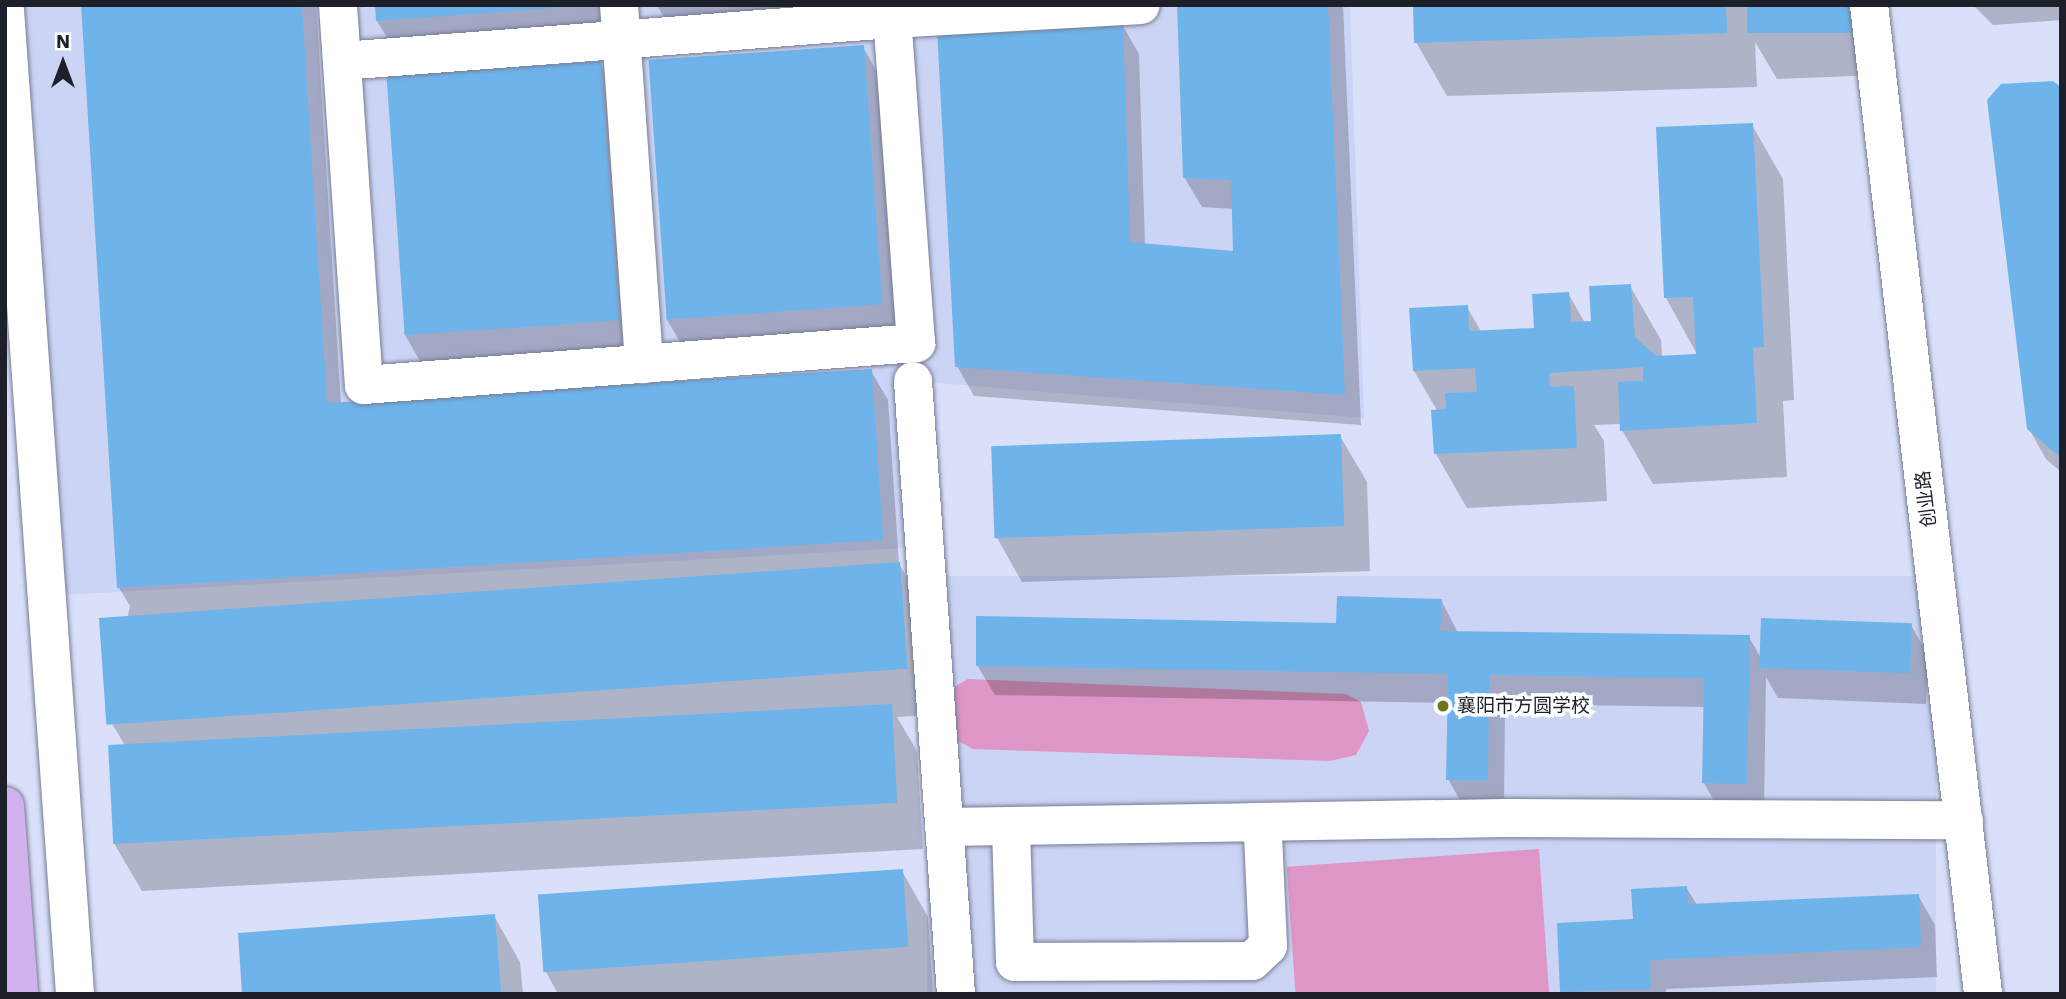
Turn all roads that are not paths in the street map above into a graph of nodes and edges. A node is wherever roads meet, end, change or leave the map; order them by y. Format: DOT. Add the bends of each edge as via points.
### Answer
graph roads {
  1 [pos="338,5"];
  2 [pos="1141,5"];
  3 [pos="1870,5"];
  4 [pos="5,10"];
  5 [pos="892,12"];
  6 [pos="620,23"];
  7 [pos="342,61"];
  8 [pos="644,364"];
  9 [pos="913,381"];
  10 [pos="5,806"];
  11 [pos="1964,820"];
  12 [pos="1251,822"];
  13 [pos="944,827"];
  14 [pos="1012,827"];
  15 [pos="19,994"];
  16 [pos="75,994"];
  17 [pos="956,994"];
  18 [pos="1983,994"];
  1 -- 7 [label="street"];
  2 -- 5 [label="street"];
  3 -- 11 [label="street, 创业路"];
  4 -- 16 [label="street"];
  5 -- 6 [label="street"];
  5 -- 8 [label="street" via="915,343"];
  6 -- 7 [label="street"];
  6 -- 8 [label="street"];
  7 -- 8 [label="street" via="364,385"];
  9 -- 13 [label="street"];
  10 -- 15 [label="main road"];
  11 -- 12 [label="street"];
  11 -- 18 [label="street, 创业路"];
  12 -- 14 [label="street"];
  12 -- 14 [label="street" via="1264,835 1268,946 1251,961 1015,962"];
  13 -- 14 [label="street"];
  13 -- 17 [label="street"];
}
